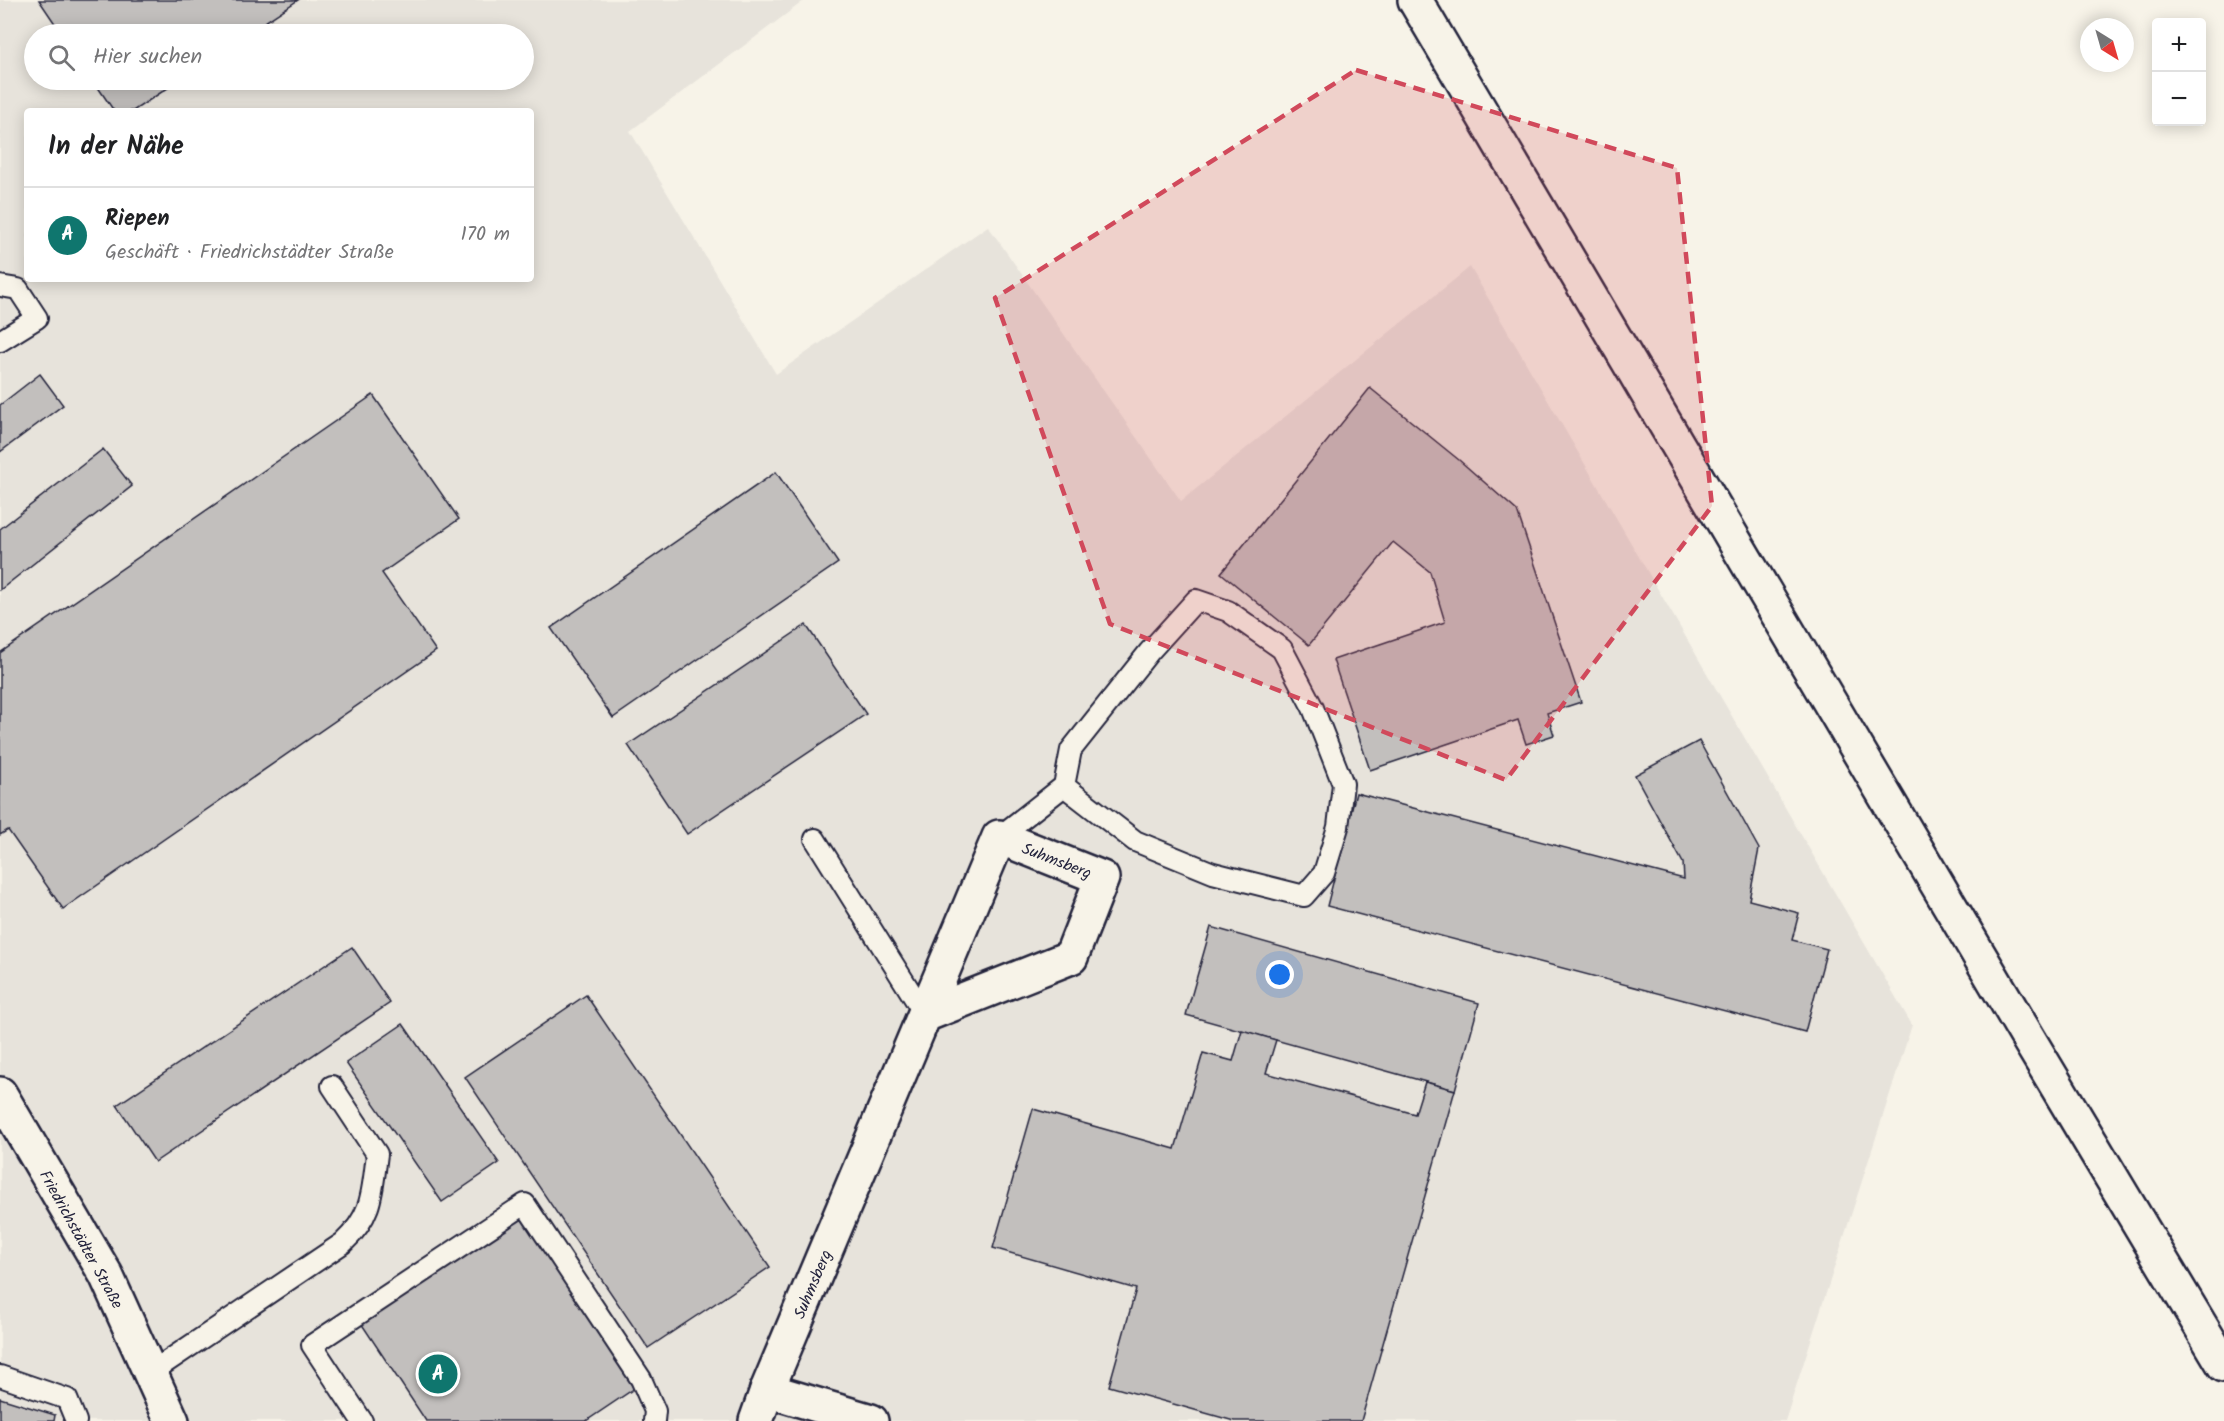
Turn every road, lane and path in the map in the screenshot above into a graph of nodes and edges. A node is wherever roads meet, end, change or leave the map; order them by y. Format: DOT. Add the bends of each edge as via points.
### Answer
graph roads {
  1 [pos="1415,0"];
  2 [pos="9,288"];
  3 [pos="0,341"];
  4 [pos="1064,786"];
  5 [pos="999,837"];
  6 [pos="815,839"];
  7 [pos="925,1015"];
  8 [pos="332,1086"];
  9 [pos="0,1094"];
  10 [pos="2224,1365"];
  11 [pos="150,1373"];
  12 [pos="0,1376"];
  13 [pos="767,1390"];
  14 [pos="76,1421"];
  15 [pos="172,1421"];
  16 [pos="362,1421"];
  17 [pos="654,1421"];
  18 [pos="756,1421"];
  19 [pos="871,1421"];
  1 -- 10 [label="main road"];
  2 -- 3 [label="lane" via="37,318"];
  4 -- 4 [label="lane" via="1135,841 1213,873 1304,896 1324,873 1338,827 1342,784 1313,708 1282,649 1227,611 1196,600 1071,750"];
  4 -- 5 [label="lane"];
  5 -- 7 [label="main road, Suhmsberg"];
  5 -- 7 [label="main road, Suhmsberg" via="1102,878 1071,957"];
  6 -- 7 [label="lane"];
  7 -- 13 [label="main road, Suhmsberg"];
  8 -- 11 [label="lane" via="377,1154 369,1209 358,1230"];
  9 -- 11 [label="main road, Friedrichstädter Straße" via="106,1275"];
  11 -- 15 [label="main road, Friedrichstädter Straße"];
  12 -- 14 [label="lane" via="67,1399"];
  13 -- 18 [label="main road, Suhmsberg"];
  13 -- 19 [label="main road"];
  16 -- 17 [label="lane" via="312,1345 525,1204 641,1379 655,1411"];
}
